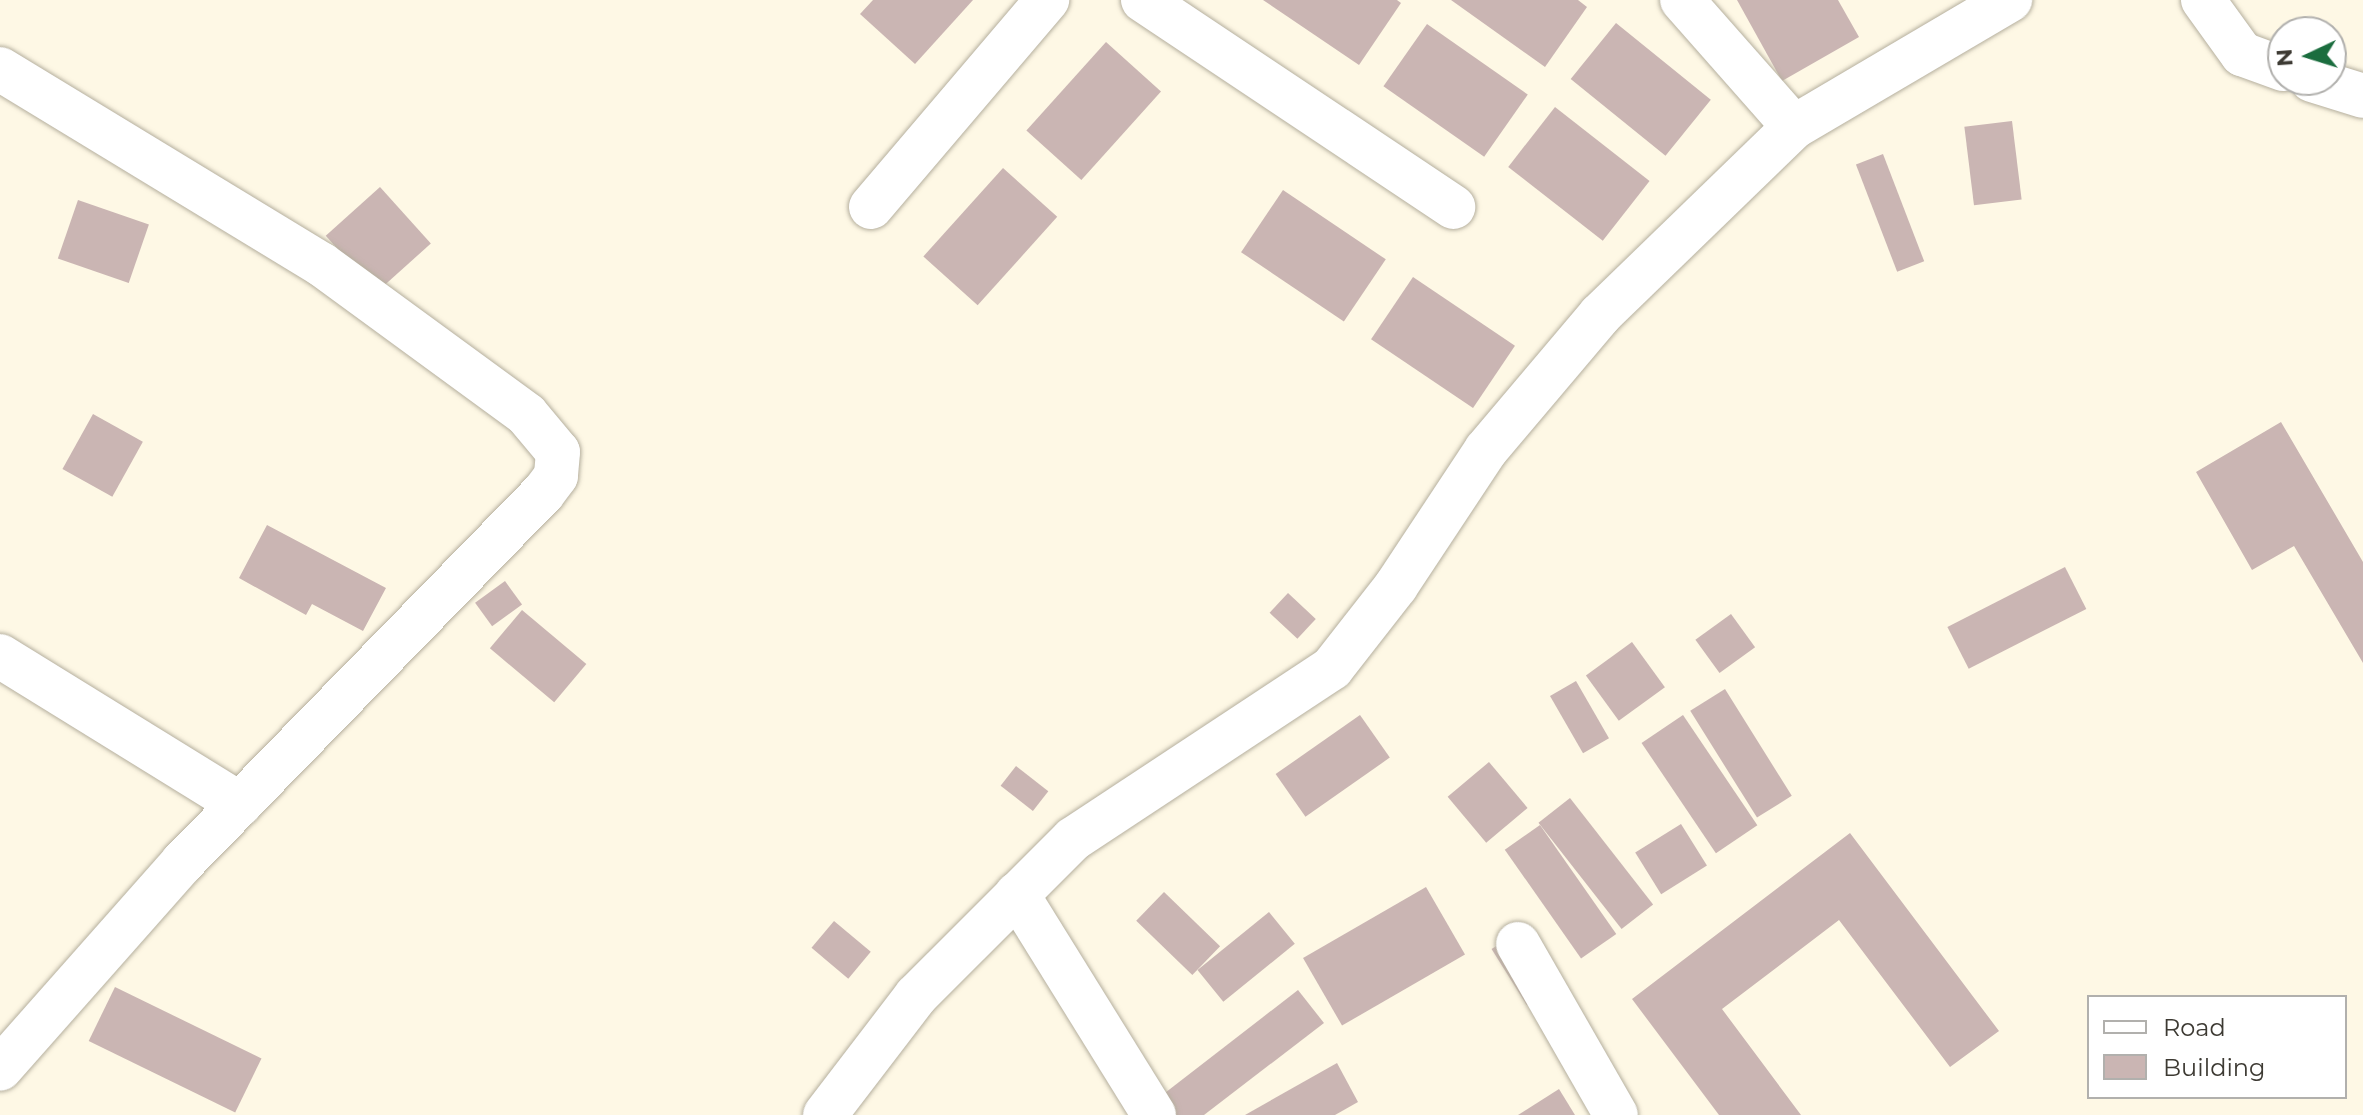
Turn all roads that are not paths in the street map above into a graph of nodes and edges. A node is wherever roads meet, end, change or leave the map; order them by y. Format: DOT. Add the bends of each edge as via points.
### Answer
graph roads {
  1 [pos="1047,0"];
  2 [pos="1143,0"];
  3 [pos="1682,0"];
  4 [pos="2010,0"];
  5 [pos="2203,0"];
  6 [pos="2267,63"];
  7 [pos="3,80"];
  8 [pos="1794,127"];
  9 [pos="871,207"];
  10 [pos="1453,207"];
  11 [pos="0,656"];
  12 [pos="240,804"];
  13 [pos="1017,894"];
  14 [pos="1518,944"];
  15 [pos="0,1069"];
  16 [pos="825,1115"];
  17 [pos="1154,1115"];
  18 [pos="1616,1115"];
  1 -- 9 [label="street"];
  2 -- 10 [label="street"];
  3 -- 8 [label="street"];
  4 -- 8 [label="street"];
  5 -- 6 [label="street" via="2242,54"];
  7 -- 12 [label="street" via="321,264 527,415 558,452 556,476 543,493"];
  8 -- 13 [label="street" via="1600,315 1486,450 1396,586 1332,668 1073,839"];
  11 -- 12 [label="street"];
  12 -- 15 [label="street"];
  13 -- 16 [label="street" via="916,996"];
  13 -- 17 [label="street"];
  14 -- 18 [label="street"];
}
